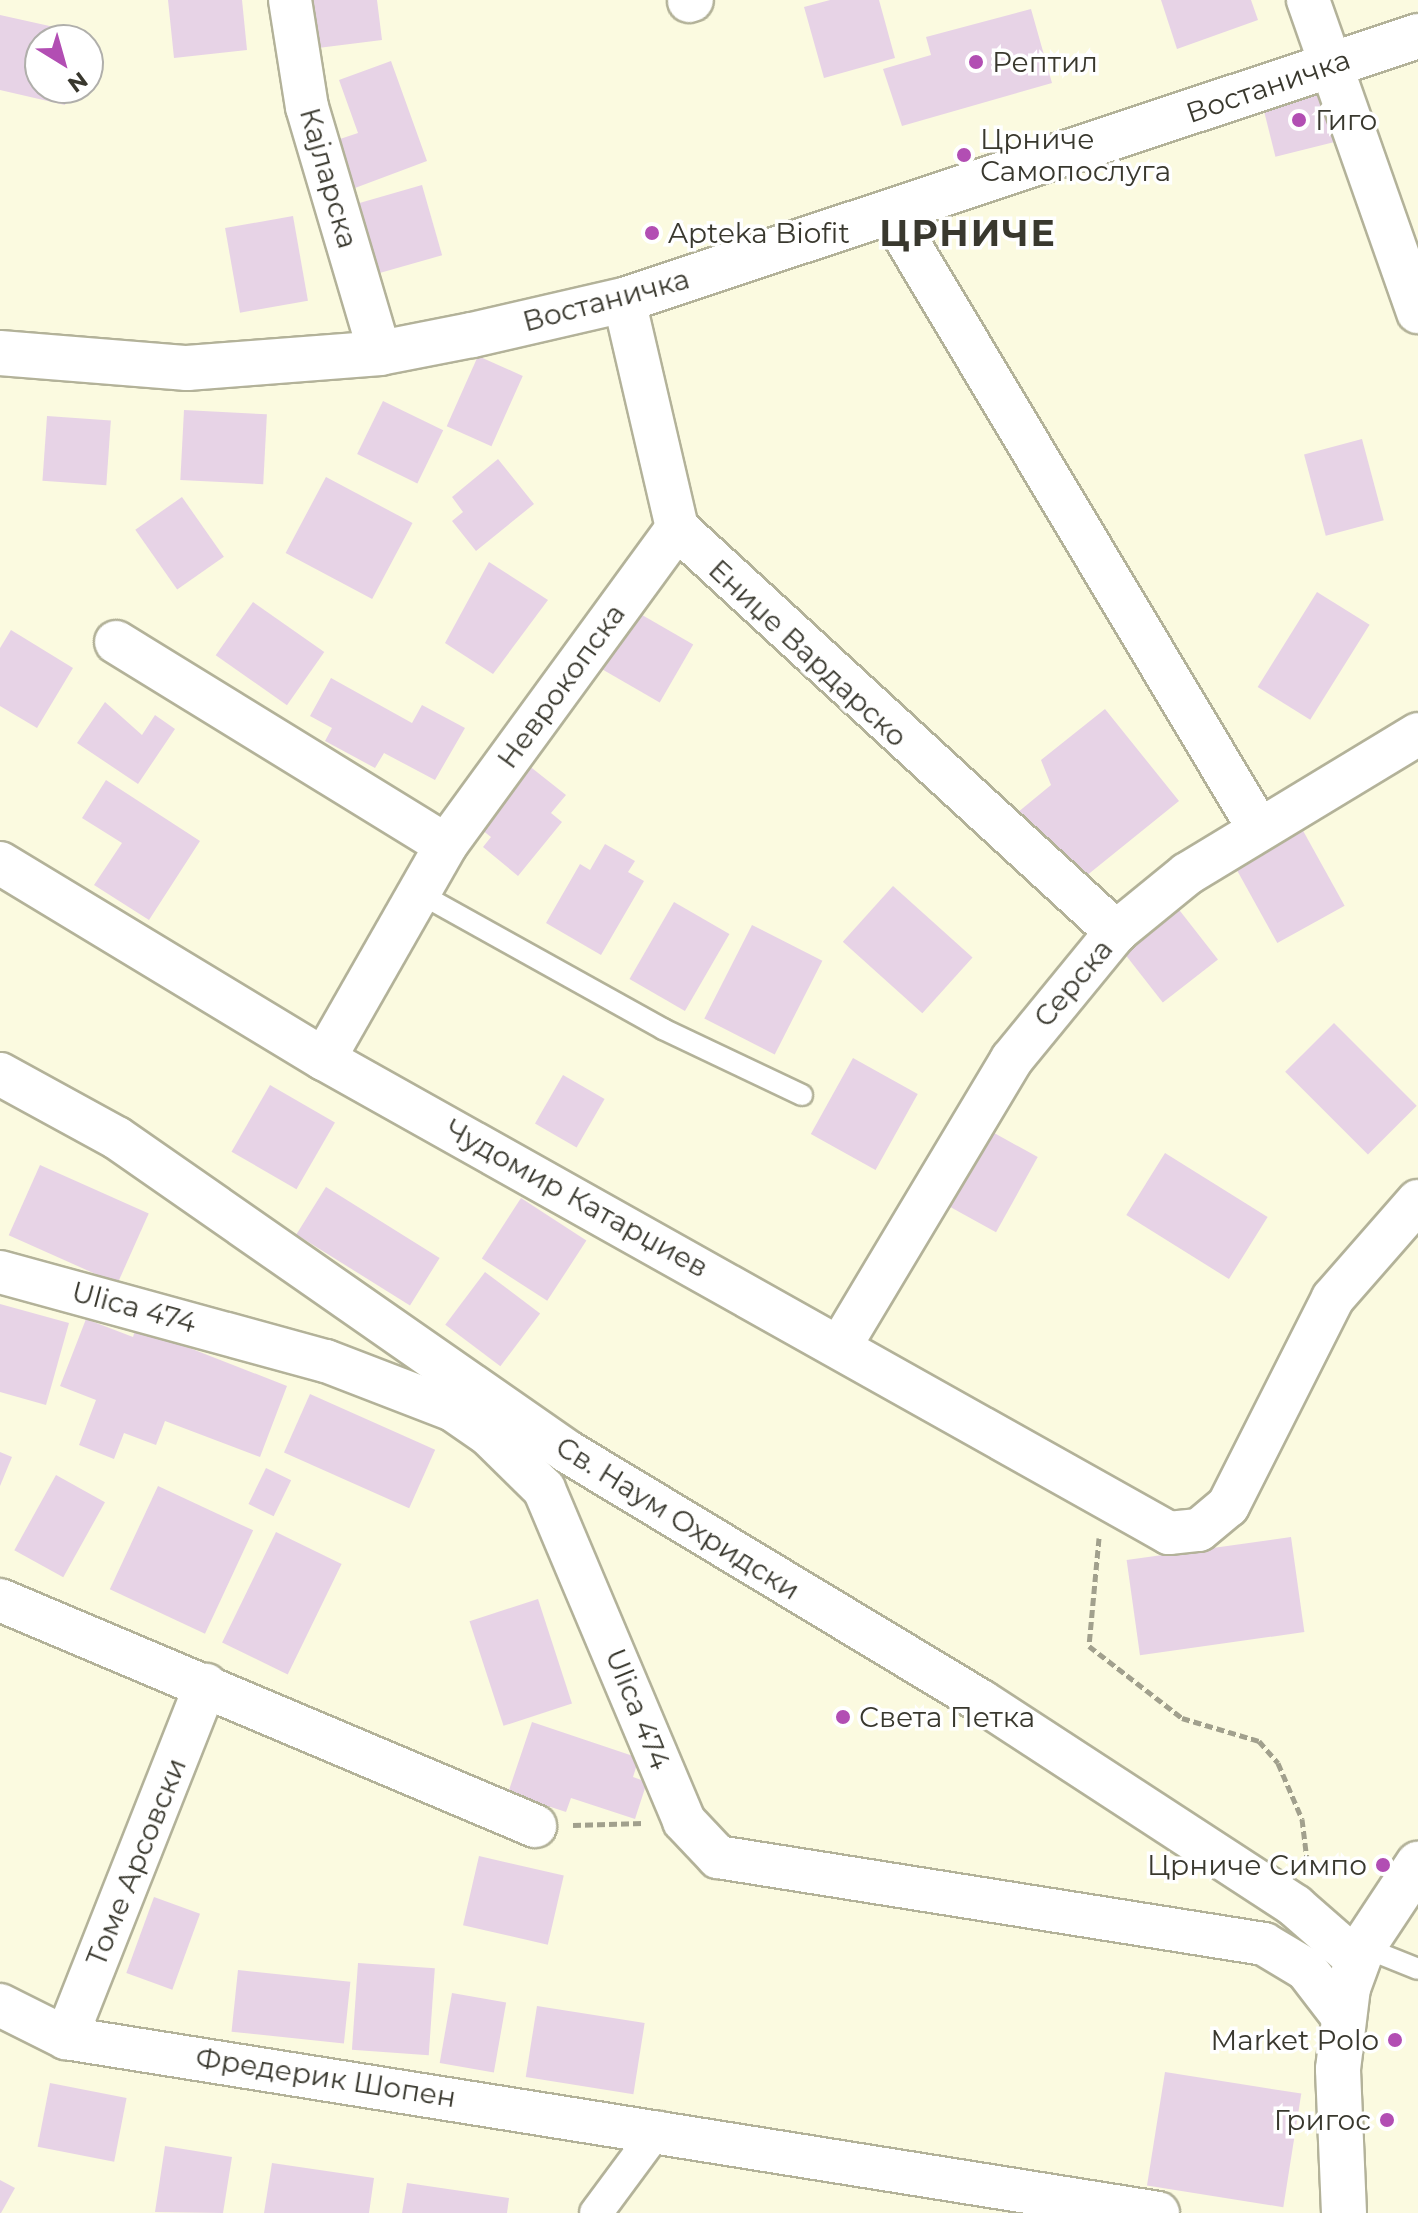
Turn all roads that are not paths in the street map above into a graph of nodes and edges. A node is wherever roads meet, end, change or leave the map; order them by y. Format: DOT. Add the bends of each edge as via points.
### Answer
graph roads {
  1 [pos="290,0"];
  2 [pos="1308,0"];
  3 [pos="1418,36"];
  4 [pos="1333,66"];
  5 [pos="890,212"];
  6 [pos="624,300"];
  7 [pos="1418,312"];
  8 [pos="0,353"];
  9 [pos="380,353"];
  10 [pos="677,528"];
  11 [pos="116,642"];
  12 [pos="1418,734"];
  13 [pos="1259,829"];
  14 [pos="446,845"];
  15 [pos="0,863"];
  16 [pos="417,892"];
  17 [pos="1116,932"];
  18 [pos="324,1059"];
  19 [pos="0,1074"];
  20 [pos="802,1095"];
  21 [pos="1418,1201"];
  22 [pos="0,1272"];
  23 [pos="842,1343"];
  24 [pos="0,1600"];
  25 [pos="206,1685"];
  26 [pos="535,1826"];
  27 [pos="1418,1864"];
  28 [pos="1360,1954"];
  29 [pos="1418,1969"];
  30 [pos="0,2005"];
  31 [pos="1343,2017"];
  32 [pos="66,2038"];
  33 [pos="659,2128"];
  34 [pos="596,2213"];
  35 [pos="1158,2213"];
  36 [pos="1344,2213"];
  1 -- 9 [label="street, Кајларска" via="307,107"];
  2 -- 4 [label="street"];
  3 -- 4 [label="street, Востаничка"];
  4 -- 5 [label="street, Востаничка"];
  4 -- 7 [label="street"];
  5 -- 6 [label="street, Востаничка"];
  5 -- 13 [label="street"];
  6 -- 9 [label="street, Востаничка"];
  6 -- 10 [label="street"];
  8 -- 9 [label="street, Востаничка" via="187,368"];
  10 -- 14 [label="street, Неврокопска"];
  10 -- 17 [label="street, Ениџе Вардарско" via="787,638"];
  11 -- 14 [label="street"];
  12 -- 13 [label="street, Серска"];
  13 -- 17 [label="street, Серска"];
  14 -- 16 [label="street, Неврокопска"];
  15 -- 18 [label="street, Чудомир Катарџиев"];
  16 -- 18 [label="street, Неврокопска"];
  16 -- 20 [label="lane" via="663,1029"];
  17 -- 23 [label="street, Серска" via="1012,1059"];
  18 -- 23 [label="street, Чудомир Катарџиев"];
  19 -- 28 [label="street, Св. Наум Охридски" via="130,1147 568,1452 981,1701"];
  21 -- 23 [label="street, Чудомир Катарџиев" via="1333,1298 1228,1506 1190,1533 1156,1529"];
  22 -- 31 [label="street, Ulica 474" via="326,1361 453,1410 489,1435 544,1489 684,1821 718,1857 1264,1944 1306,1969"];
  24 -- 25 [label="street"];
  25 -- 26 [label="street"];
  25 -- 32 [label="street, Томе Арсовски"];
  27 -- 28 [label="street"];
  28 -- 29 [label="lane"];
  28 -- 31 [label="street"];
  30 -- 32 [label="street, Фредерик Шопен"];
  31 -- 36 [label="street"];
  32 -- 33 [label="street, Фредерик Шопен"];
  33 -- 34 [label="street"];
  33 -- 35 [label="street, Фредерик Шопен"];
}
